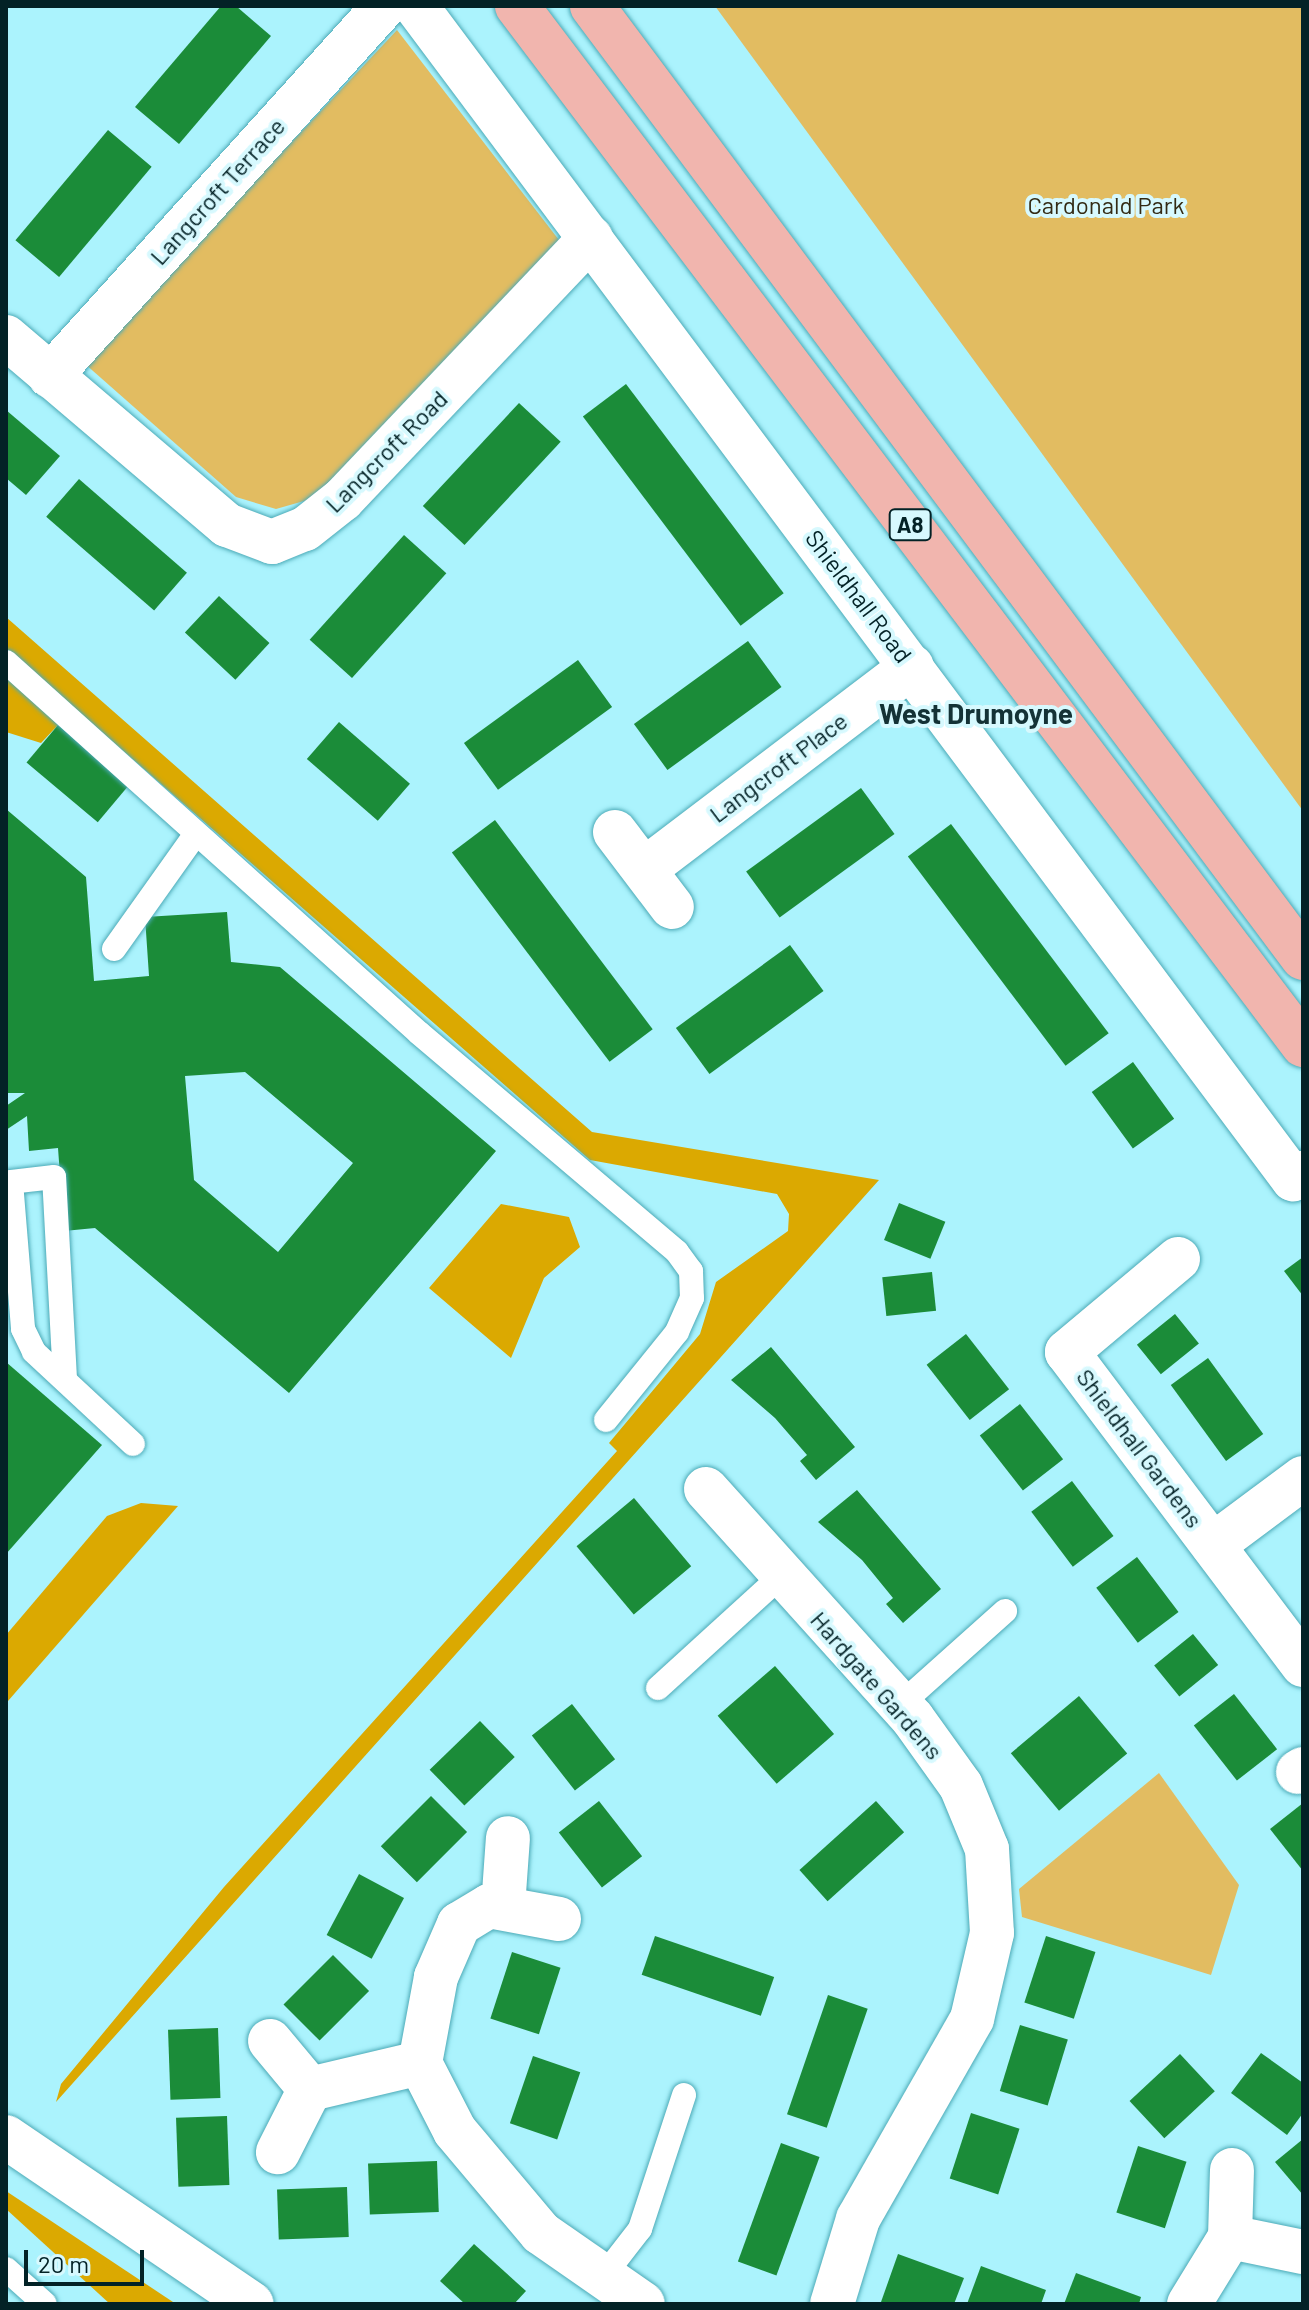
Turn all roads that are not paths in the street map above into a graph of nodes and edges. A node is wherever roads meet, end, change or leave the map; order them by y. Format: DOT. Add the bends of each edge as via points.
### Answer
graph roads {
  1 [pos="384,6"];
  2 [pos="416,6"];
  3 [pos="517,6"];
  4 [pos="592,6"];
  5 [pos="591,238"];
  6 [pos="6,337"];
  7 [pos="50,376"];
  8 [pos="6,662"];
  9 [pos="912,666"];
  10 [pos="615,832"];
  11 [pos="195,835"];
  12 [pos="645,869"];
  13 [pos="672,907"];
  14 [pos="114,949"];
  15 [pos="1303,958"];
  16 [pos="1303,1045"];
  17 [pos="1303,1173"];
  18 [pos="1178,1259"];
  19 [pos="65,1379"];
  20 [pos="606,1420"];
  21 [pos="133,1444"];
  22 [pos="1303,1478"];
  23 [pos="706,1489"];
  24 [pos="1213,1545"];
  25 [pos="781,1576"];
  26 [pos="1005,1611"];
  27 [pos="1303,1665"];
  28 [pos="658,1688"];
  29 [pos="900,1705"];
  30 [pos="508,1838"];
  31 [pos="503,1907"];
  32 [pos="559,1919"];
  33 [pos="270,2041"];
  34 [pos="420,2063"];
  35 [pos="310,2089"];
  36 [pos="684,2095"];
  37 [pos="6,2137"];
  38 [pos="278,2152"];
  39 [pos="1232,2170"];
  40 [pos="1230,2237"];
  41 [pos="1303,2252"];
  42 [pos="6,2269"];
  43 [pos="602,2278"];
  44 [pos="45,2304"];
  45 [pos="252,2304"];
  46 [pos="643,2304"];
  47 [pos="832,2304"];
  48 [pos="1189,2304"];
  1 -- 7 [label="street, Langcroft Terrace"];
  2 -- 5 [label="street, Shieldhall Road"];
  3 -- 16 [label="main road, A8"];
  4 -- 15 [label="main road, A8"];
  5 -- 7 [label="street, Langcroft Road" via="343,499 305,529 272,542 227,525"];
  5 -- 9 [label="street, Shieldhall Road"];
  6 -- 7 [label="street, Langcroft Road"];
  8 -- 11 [label="lane"];
  9 -- 12 [label="street, Langcroft Place"];
  9 -- 17 [label="street, Shieldhall Road" via="1293,1179"];
  10 -- 12 [label="street"];
  11 -- 14 [label="lane"];
  11 -- 20 [label="lane" via="625,1201 691,1271 692,1298 677,1332"];
  12 -- 13 [label="street"];
  18 -- 24 [label="street, Shieldhall Gardens" via="1067,1352"];
  19 -- 19 [label="lane" via="34,1352 23,1329 11,1182 54,1177"];
  19 -- 21 [label="lane"];
  22 -- 24 [label="street, Shieldhall Gardens"];
  23 -- 25 [label="street, Hardgate Gardens"];
  24 -- 27 [label="street, Shieldhall Gardens"];
  25 -- 28 [label="lane"];
  25 -- 29 [label="street, Hardgate Gardens"];
  26 -- 29 [label="lane"];
  29 -- 47 [label="street, Hardgate Gardens" via="961,1786 987,1849 992,1933 972,2019 864,2207"];
  30 -- 31 [label="street"];
  31 -- 32 [label="street"];
  31 -- 34 [label="street" via="473,1914 445,1945"];
  33 -- 35 [label="street"];
  34 -- 35 [label="street"];
  34 -- 43 [label="street" via="455,2131 495,2182 541,2233"];
  35 -- 38 [label="street"];
  36 -- 43 [label="lane" via="640,2229"];
  37 -- 45 [label="street"];
  39 -- 40 [label="street"];
  40 -- 41 [label="street"];
  40 -- 48 [label="street"];
  42 -- 44 [label="lane"];
  43 -- 46 [label="street"];
}
